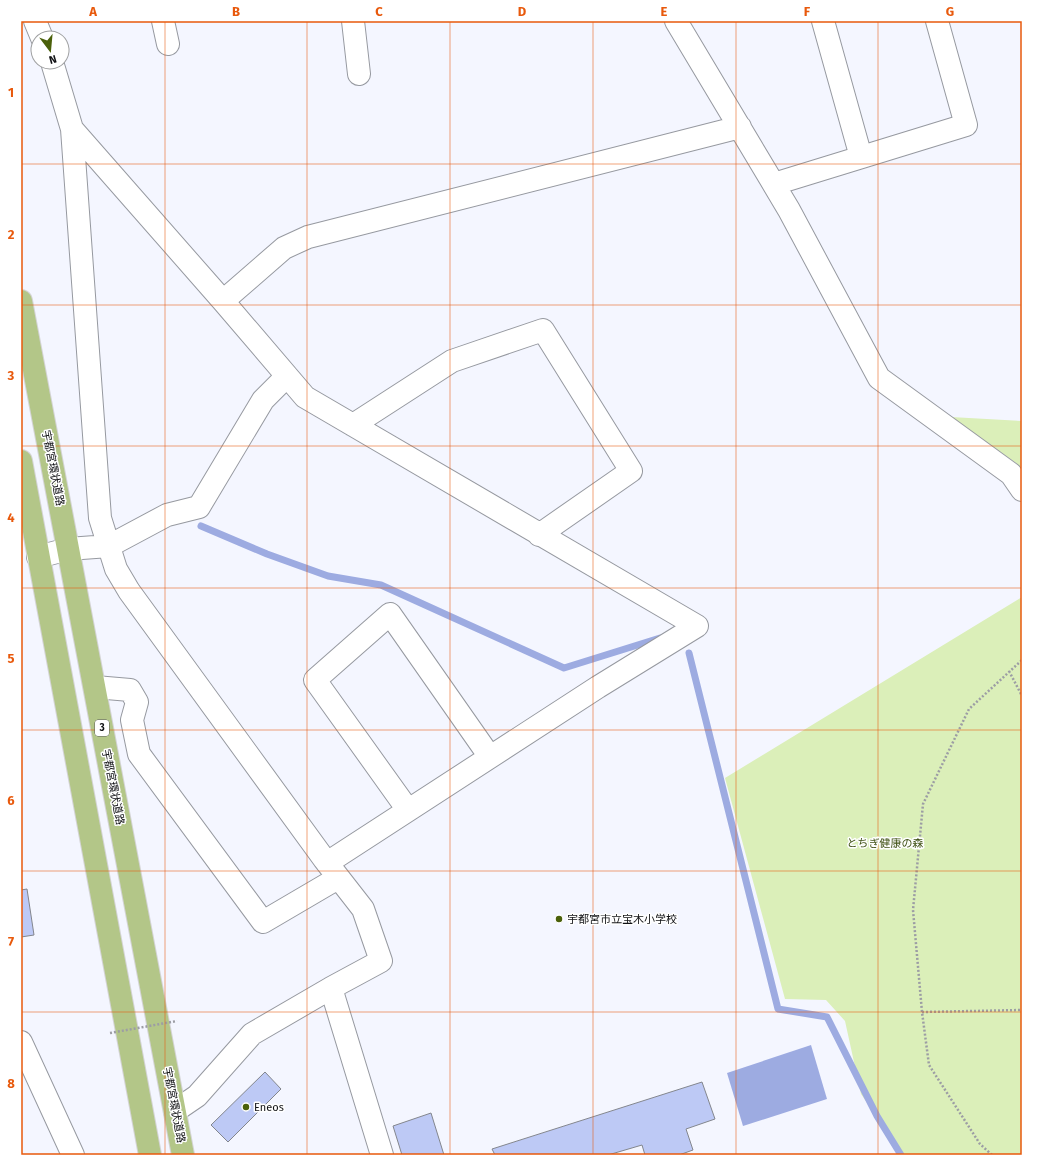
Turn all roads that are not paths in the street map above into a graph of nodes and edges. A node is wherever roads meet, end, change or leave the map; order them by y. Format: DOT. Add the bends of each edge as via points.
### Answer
graph roads {
  1 [pos="163,21"];
  2 [pos="353,21"];
  3 [pos="823,21"];
  4 [pos="937,21"];
  5 [pos="677,22"];
  6 [pos="168,44"];
  7 [pos="54,70"];
  8 [pos="359,74"];
  9 [pos="740,127"];
  10 [pos="72,129"];
  11 [pos="861,157"];
  12 [pos="774,184"];
  13 [pos="223,300"];
  14 [pos="21,301"];
  15 [pos="287,376"];
  16 [pos="353,425"];
  17 [pos="21,461"];
  18 [pos="1022,490"];
  19 [pos="539,535"];
  20 [pos="109,546"];
  21 [pos="68,549"];
  22 [pos="38,557"];
  23 [pos="95,687"];
  24 [pos="490,757"];
  25 [pos="408,810"];
  26 [pos="333,870"];
  27 [pos="332,988"];
  28 [pos="21,1042"];
  29 [pos="175,1111"];
  30 [pos="73,1155"];
  31 [pos="150,1155"];
  32 [pos="183,1155"];
  33 [pos="382,1155"];
  1 -- 6 [label="street"];
  2 -- 8 [label="street"];
  3 -- 11 [label="street"];
  4 -- 11 [label="street" via="966,125"];
  5 -- 9 [label="street"];
  7 -- 10 [label="street"];
  9 -- 12 [label="street"];
  9 -- 13 [label="street" via="308,237 284,248"];
  10 -- 13 [label="street"];
  10 -- 20 [label="street" via="100,518"];
  11 -- 12 [label="street"];
  12 -- 18 [label="street" via="879,378 1011,474"];
  13 -- 15 [label="street"];
  14 -- 21 [label="main road, 宇都宮環状道路 / 3"];
  15 -- 16 [label="street" via="305,397"];
  15 -- 20 [label="street" via="263,400 199,508 167,515"];
  16 -- 19 [label="street"];
  16 -- 19 [label="street" via="452,361 543,330 631,470"];
  17 -- 22 [label="main road"];
  19 -- 24 [label="street" via="697,626"];
  20 -- 21 [label="street"];
  20 -- 26 [label="street" via="116,569 129,591"];
  21 -- 22 [label="street"];
  21 -- 23 [label="main road, 宇都宮環状道路 / 3"];
  22 -- 31 [label="main road"];
  23 -- 26 [label="street" via="130,690 137,702 132,720 139,754 263,922"];
  23 -- 29 [label="main road, 宇都宮環状道路 / 3"];
  24 -- 25 [label="street"];
  24 -- 25 [label="street" via="390,614 315,680"];
  25 -- 26 [label="street"];
  26 -- 27 [label="street" via="363,909 381,961"];
  27 -- 29 [label="street" via="252,1034 197,1096"];
  27 -- 33 [label="street"];
  28 -- 30 [label="street"];
  29 -- 32 [label="main road, 宇都宮環状道路 / 3"];
}
